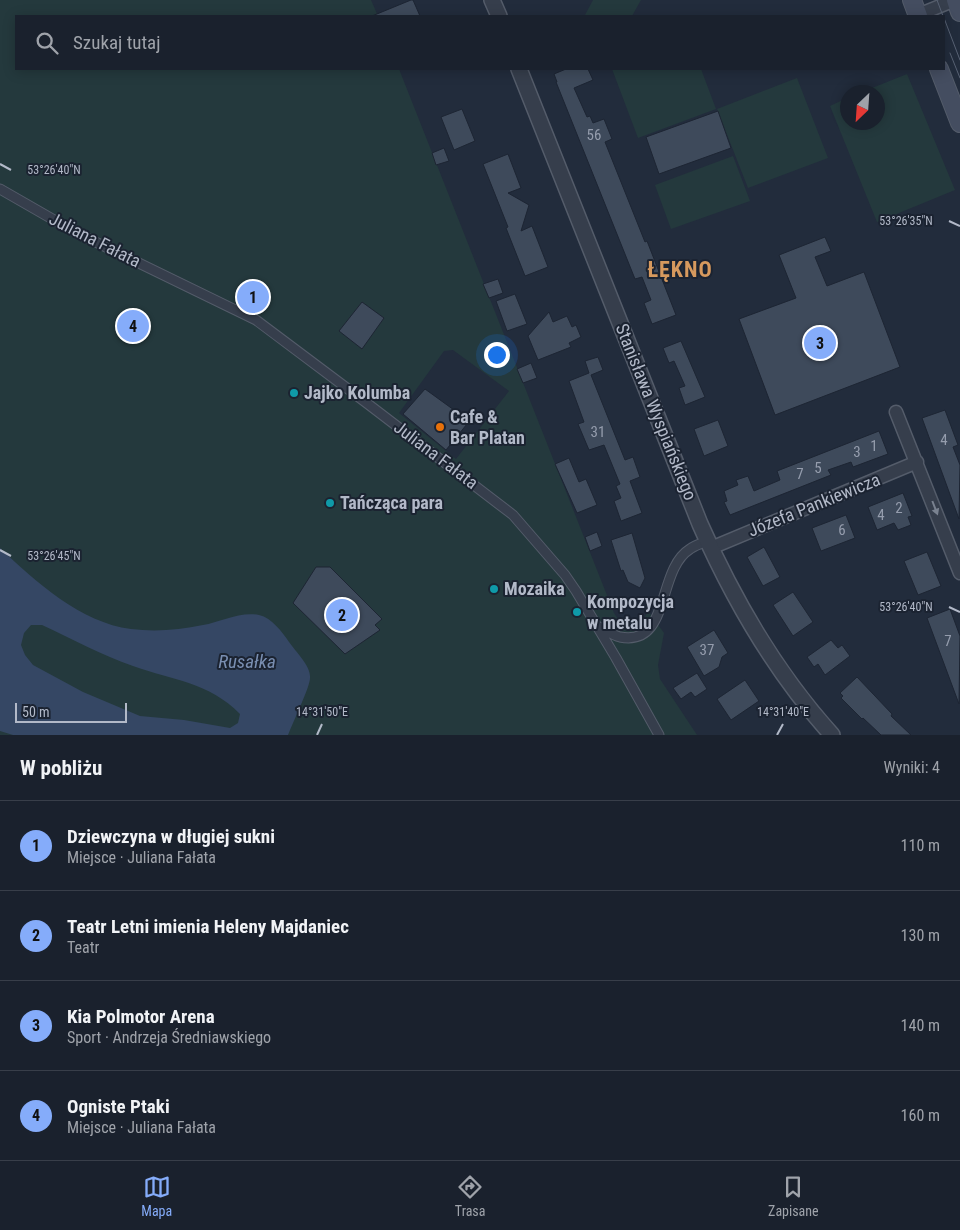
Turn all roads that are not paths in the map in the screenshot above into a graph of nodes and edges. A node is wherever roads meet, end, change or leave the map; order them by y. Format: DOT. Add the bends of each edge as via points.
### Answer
graph roads {
  1 [pos="492,0"];
  2 [pos="955,0"];
  3 [pos="916,10"];
  4 [pos="960,12"];
  5 [pos="498,15"];
  6 [pos="519,70"];
  7 [pos="939,70"];
  8 [pos="960,122"];
  9 [pos="0,189"];
  10 [pos="896,412"];
  11 [pos="917,462"];
  12 [pos="709,544"];
  13 [pos="960,573"];
  14 [pos="596,626"];
  15 [pos="659,735"];
  16 [pos="832,735"];
  1 -- 5 [label="street"];
  2 -- 3 [label="street"];
  2 -- 4 [label="main road"];
  6 -- 12 [label="street, Stanisława Wyspiańskiego"];
  7 -- 8 [label="main road"];
  9 -- 14 [label="street, Juliana Fałata" via="76,232 256,320 513,515 565,575"];
  10 -- 11 [label="street"];
  11 -- 12 [label="street, Józefa Pankiewicza"];
  11 -- 13 [label="street, one-way"];
  12 -- 14 [label="street" via="689,549 673,569 651,628 631,638 618,637"];
  12 -- 16 [label="street, Stanisława Wyspiańskiego" via="758,638"];
  14 -- 15 [label="street, Juliana Fałata"];
}
